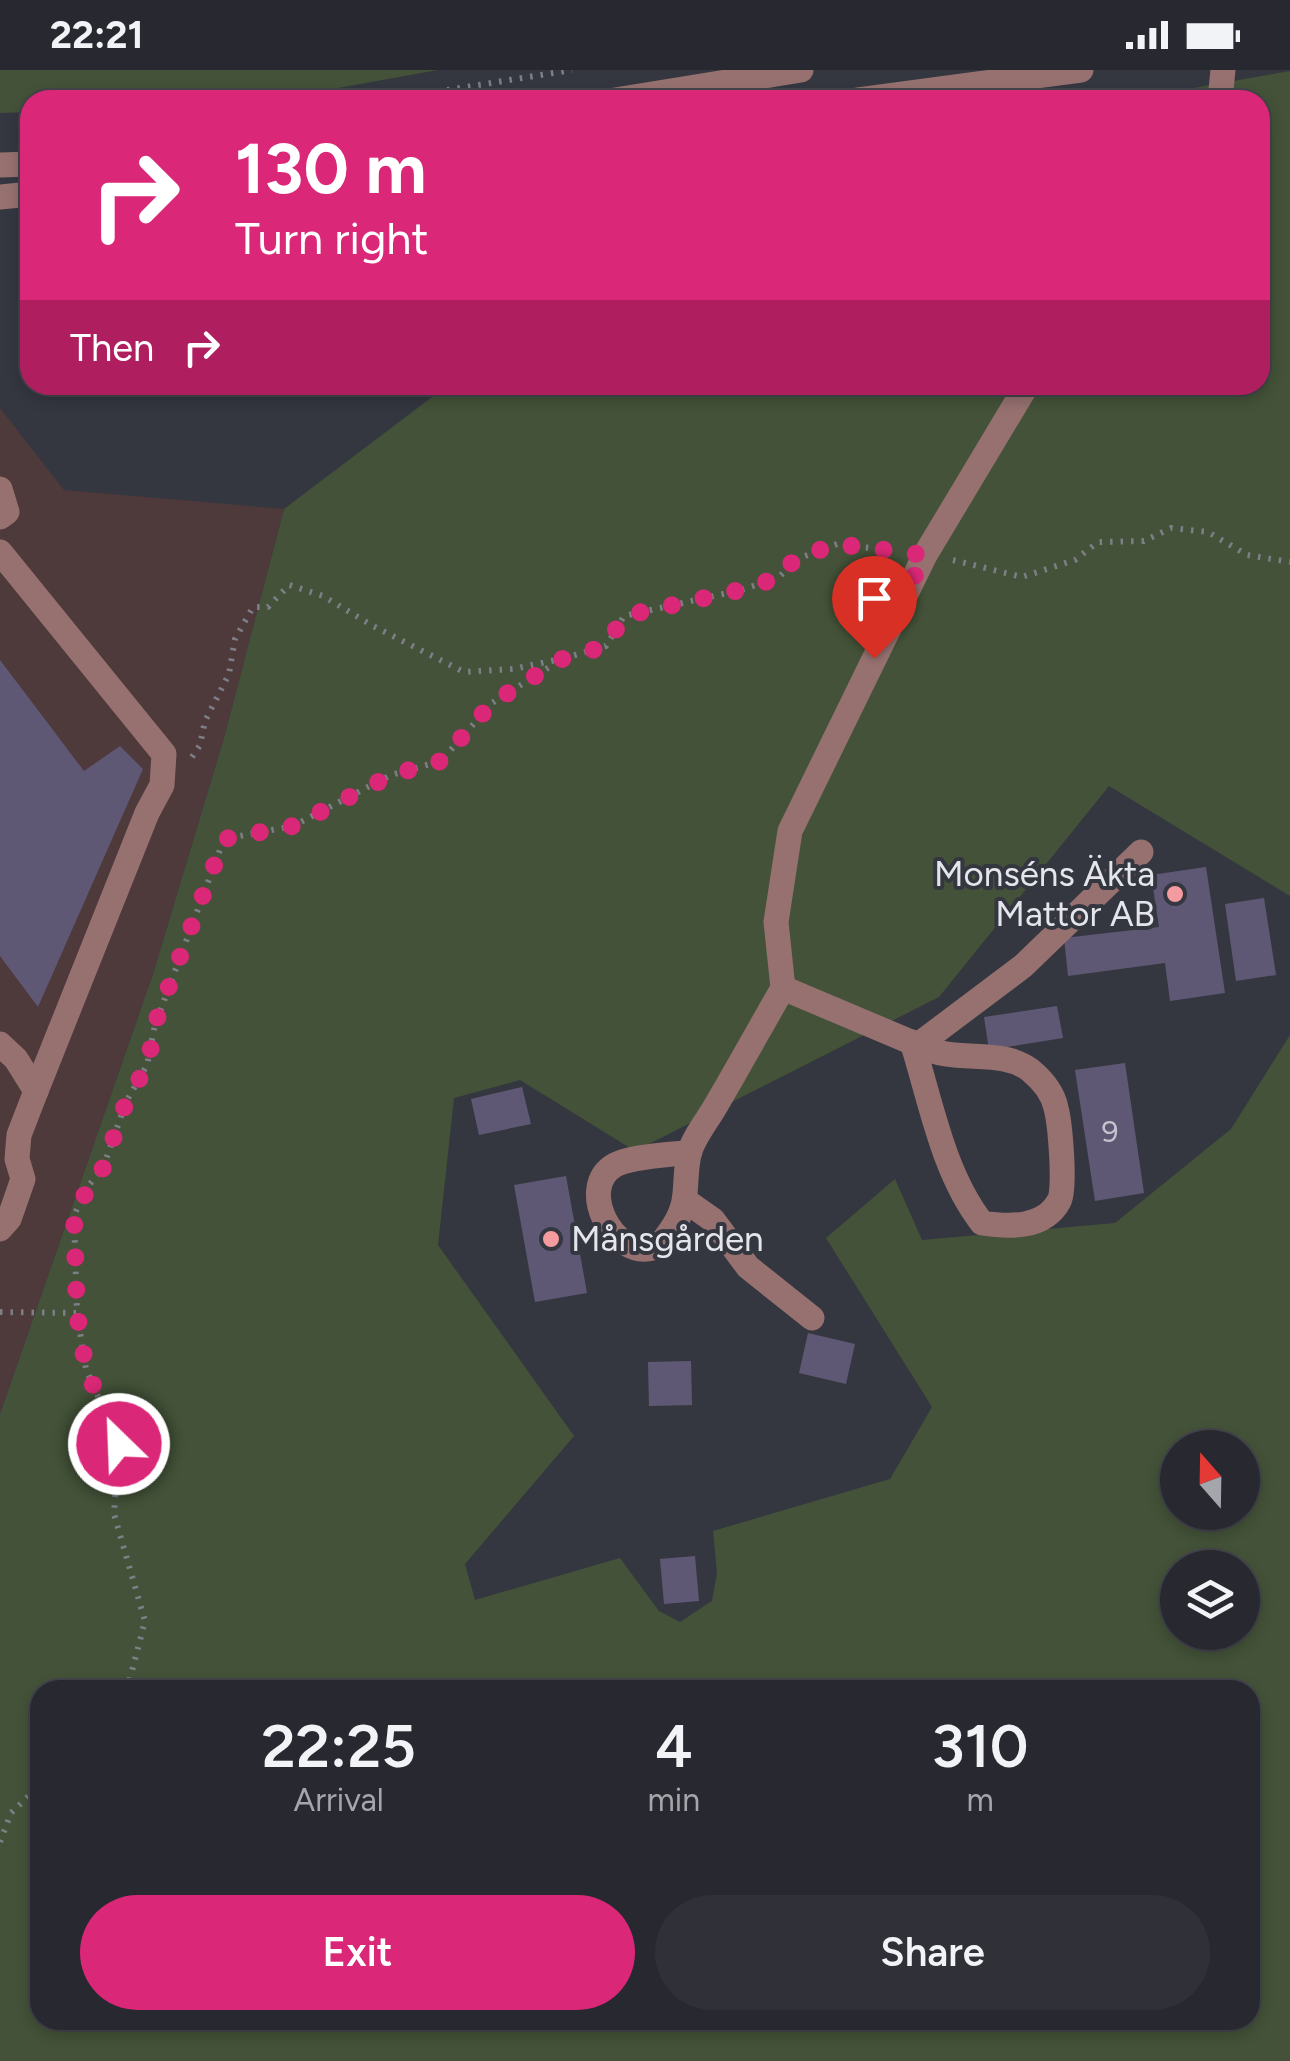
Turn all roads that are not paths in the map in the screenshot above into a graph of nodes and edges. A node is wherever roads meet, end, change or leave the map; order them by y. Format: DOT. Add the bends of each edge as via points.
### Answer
graph roads {
  1 [pos="801,70"];
  2 [pos="1081,70"];
  3 [pos="677,90"];
  4 [pos="932,90"];
  5 [pos="1021,395"];
  6 [pos="0,490"];
  7 [pos="0,517"];
  8 [pos="0,552"];
  9 [pos="1141,852"];
  10 [pos="783,988"];
  11 [pos="0,1044"];
  12 [pos="915,1044"];
  13 [pos="36,1091"];
  14 [pos="690,1152"];
  15 [pos="686,1201"];
  16 [pos="0,1229"];
  17 [pos="812,1318"];
  1 -- 3 [label="street"];
  2 -- 4 [label="street"];
  5 -- 10 [label="street" via="925,555 790,831 776,922"];
  6 -- 7 [label="street" via="7,512"];
  8 -- 13 [label="street" via="164,754 162,785"];
  9 -- 12 [label="street" via="1023,966"];
  10 -- 12 [label="street"];
  10 -- 14 [label="street"];
  11 -- 13 [label="street"];
  12 -- 12 [label="street" via="951,1057 1008,1059 1044,1083 1056,1105 1062,1185 1059,1201 1036,1222 982,1223 972,1210 958,1187"];
  13 -- 16 [label="street" via="20,1135 23,1180"];
  14 -- 15 [label="street"];
  14 -- 15 [label="street" via="617,1164 598,1191 617,1238 644,1250 660,1245"];
  15 -- 17 [label="street" via="713,1220 748,1268"];
}
